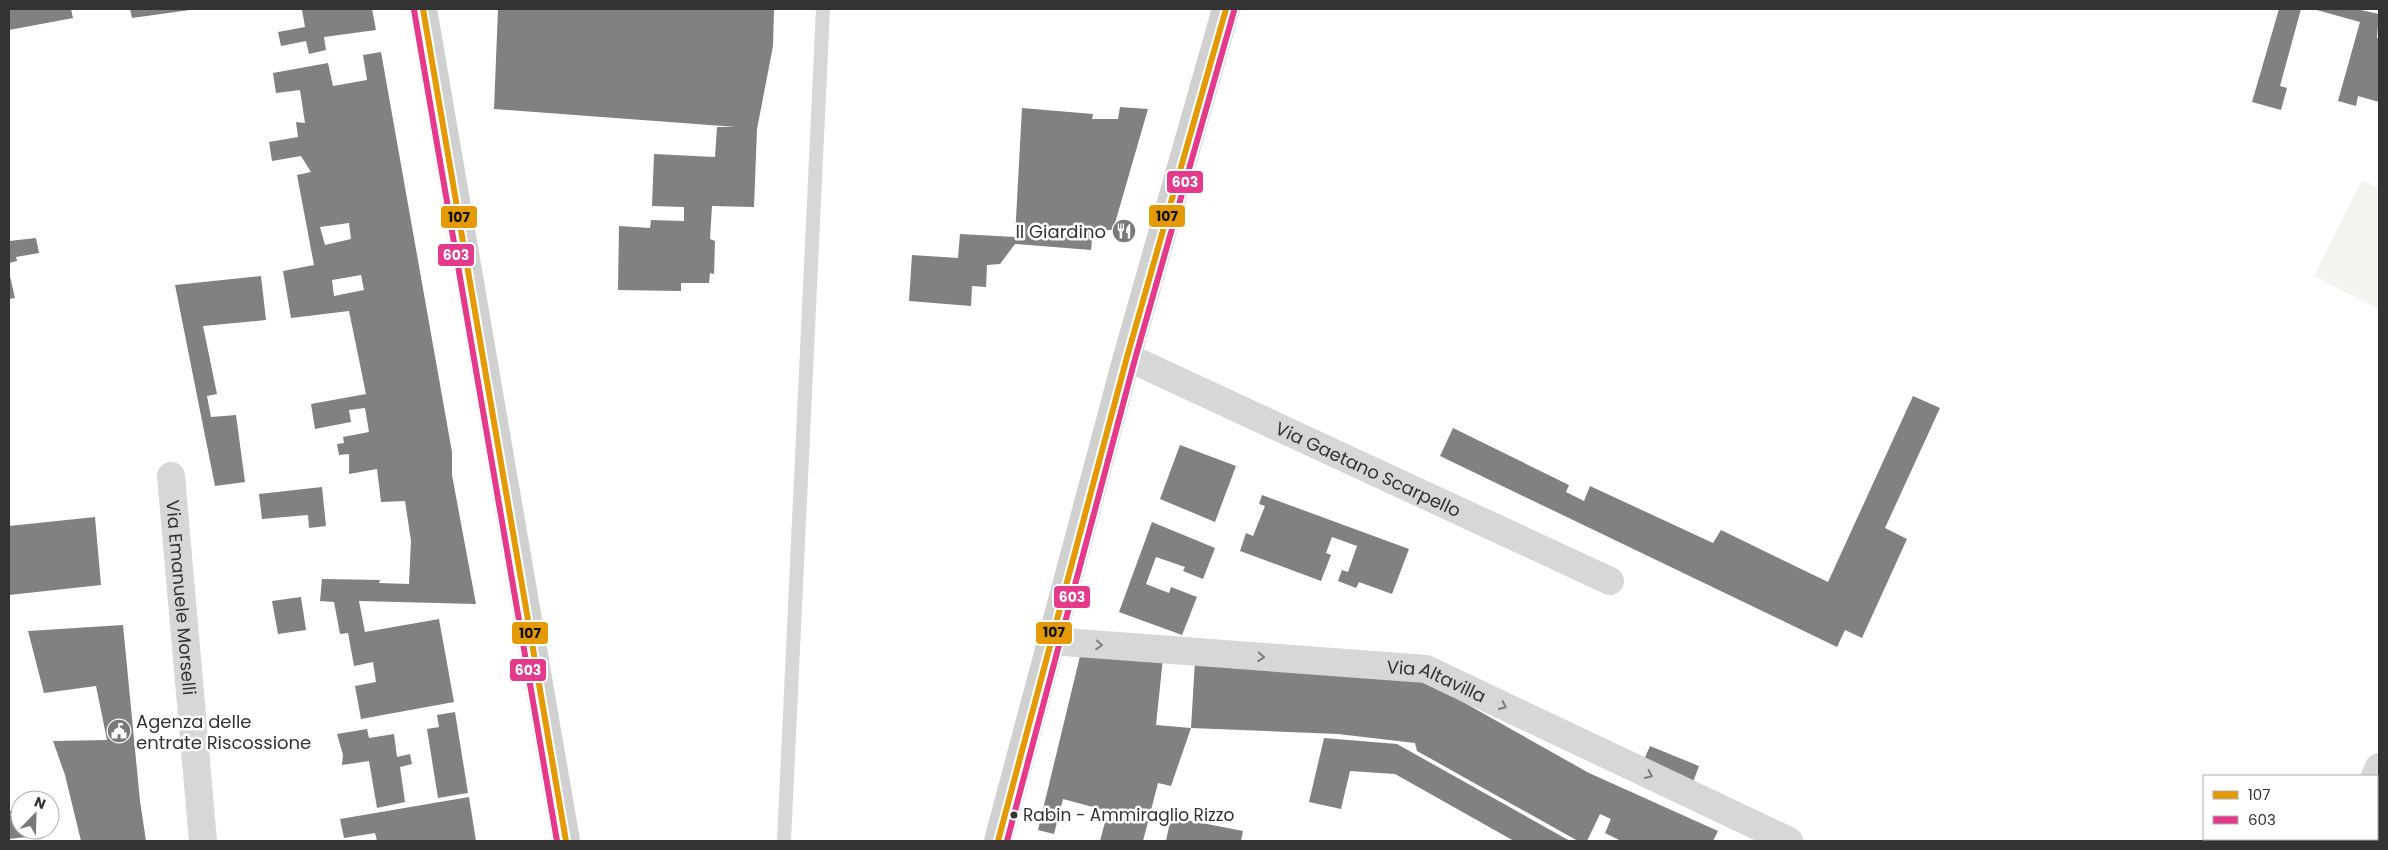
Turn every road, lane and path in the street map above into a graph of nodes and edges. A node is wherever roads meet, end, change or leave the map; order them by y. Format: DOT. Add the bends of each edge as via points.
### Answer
graph roads {
  1 [pos="423,9"];
  2 [pos="823,9"];
  3 [pos="1226,9"];
  4 [pos="1127,357"];
  5 [pos="170,476"];
  6 [pos="1610,581"];
  7 [pos="1050,641"];
  8 [pos="203,841"];
  9 [pos="566,841"];
  10 [pos="784,841"];
  11 [pos="998,841"];
  12 [pos="1789,841"];
  1 -- 9 [label="street"];
  2 -- 10 [label="lane"];
  3 -- 4 [label="street"];
  4 -- 6 [label="street, Via Gaetano Scarpello"];
  4 -- 7 [label="street"];
  5 -- 8 [label="street, Via Emanuele Morselli"];
  7 -- 11 [label="street"];
  7 -- 12 [label="street, Via Altavilla, one-way" via="1426,669"];
}
